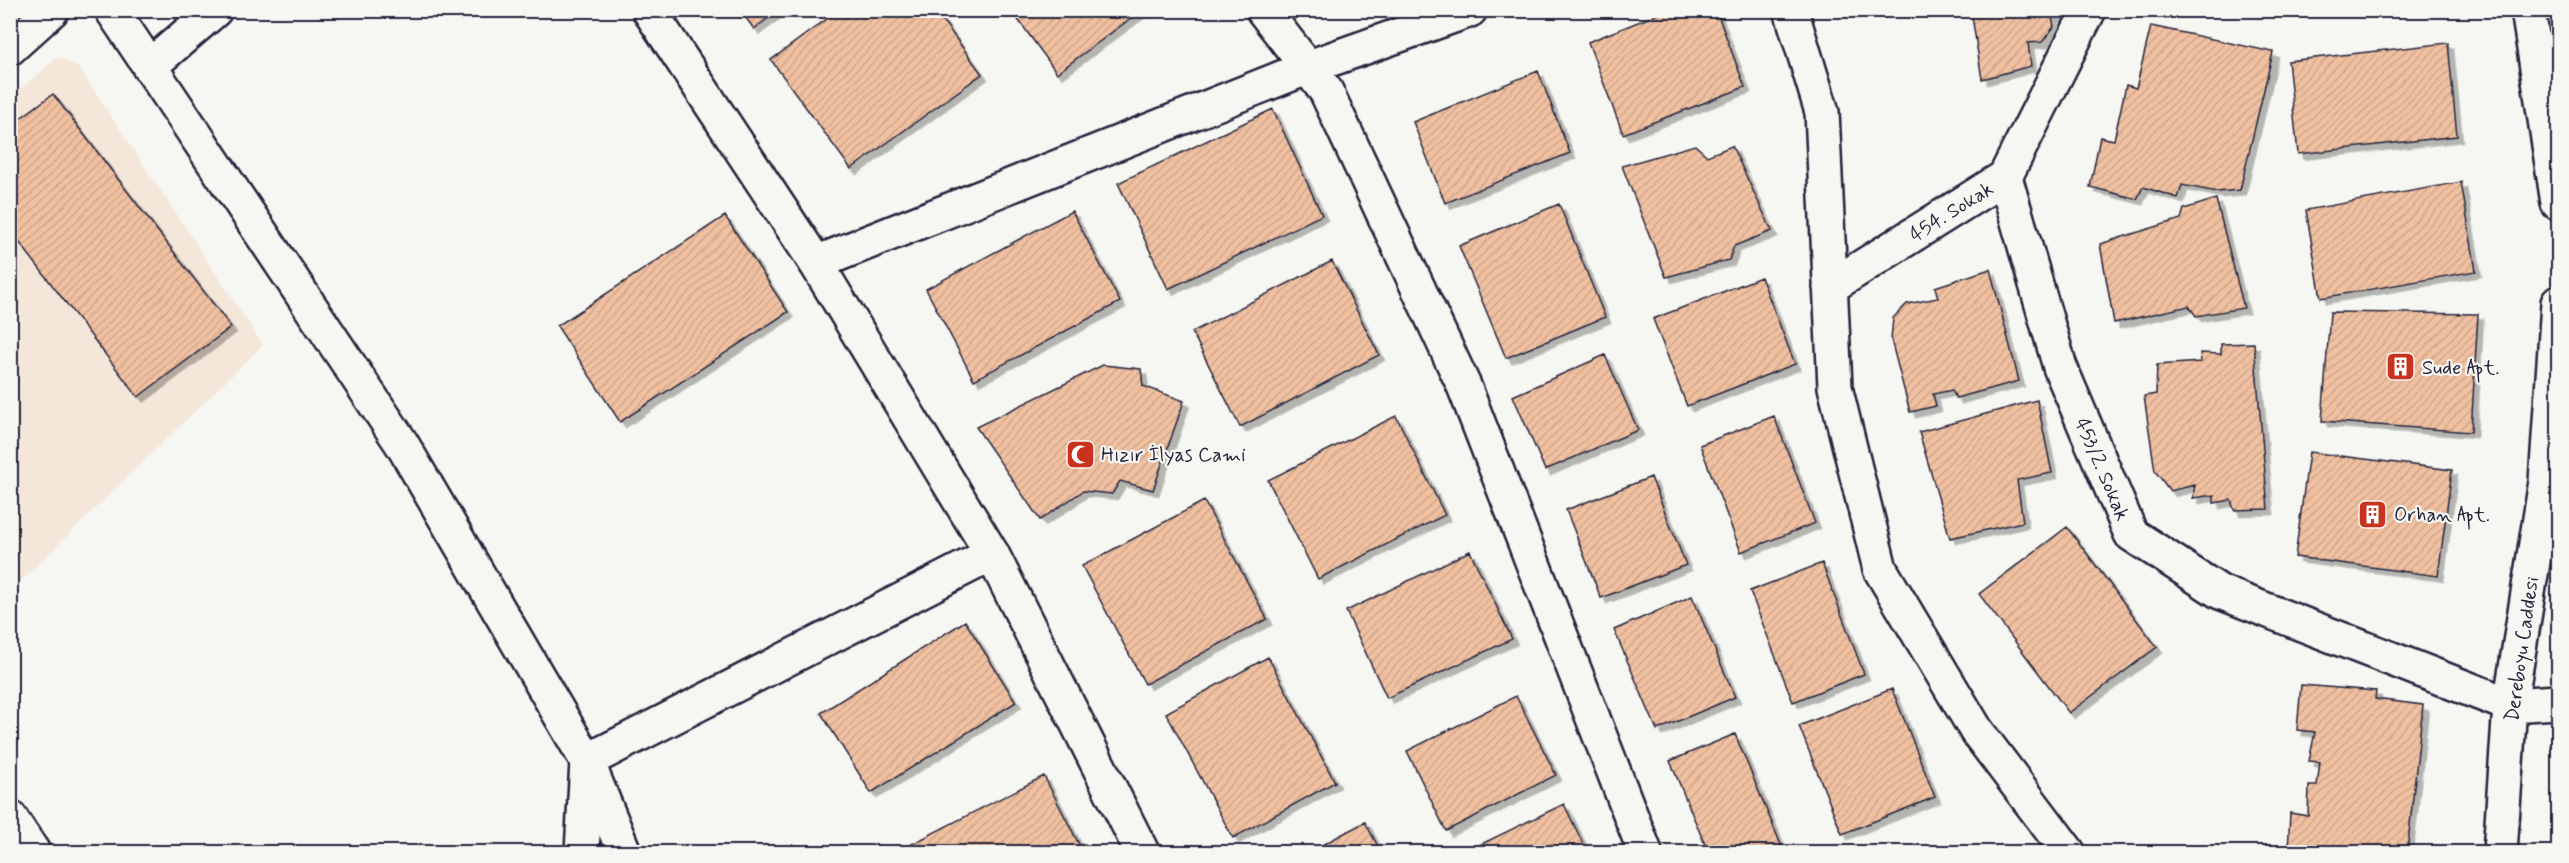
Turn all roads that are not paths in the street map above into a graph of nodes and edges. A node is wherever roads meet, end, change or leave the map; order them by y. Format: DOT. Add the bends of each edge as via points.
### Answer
graph roads {
  1 [pos="52,10"];
  2 [pos="112,10"];
  3 [pos="215,10"];
  4 [pos="649,10"];
  5 [pos="1263,10"];
  6 [pos="1470,10"];
  7 [pos="1791,10"];
  8 [pos="2089,10"];
  9 [pos="2528,10"];
  10 [pos="10,48"];
  11 [pos="149,67"];
  12 [pos="1309,67"];
  13 [pos="2005,177"];
  14 [pos="2559,203"];
  15 [pos="816,263"];
  16 [pos="1830,287"];
  17 [pos="2559,303"];
  18 [pos="992,554"];
  19 [pos="2559,702"];
  20 [pos="2510,705"];
  21 [pos="587,761"];
  22 [pos="10,817"];
  23 [pos="33,852"];
  24 [pos="582,852"];
  25 [pos="624,852"];
  26 [pos="1142,852"];
  27 [pos="1645,852"];
  28 [pos="2068,852"];
  29 [pos="2500,852"];
  1 -- 10 [label="street"];
  2 -- 11 [label="street"];
  3 -- 11 [label="street"];
  4 -- 15 [label="street"];
  5 -- 12 [label="street"];
  6 -- 12 [label="street"];
  7 -- 16 [label="street" via="1822,112"];
  8 -- 13 [label="street, 454. Sokak"];
  9 -- 14 [label="street"];
  11 -- 21 [label="street" via="402,444"];
  12 -- 15 [label="street"];
  12 -- 27 [label="street" via="1326,91 1464,386"];
  13 -- 16 [label="street, 454. Sokak"];
  13 -- 20 [label="street, 453/2. Sokak" via="2060,367 2131,534 2220,592"];
  15 -- 18 [label="street"];
  16 -- 28 [label="street" via="1835,387 1880,569 1976,730"];
  17 -- 20 [label="street, Dereboyu Caddesi" via="2546,481"];
  18 -- 21 [label="street"];
  18 -- 26 [label="street"];
  19 -- 20 [label="street"];
  20 -- 29 [label="street, Dereboyu Caddesi"];
  21 -- 24 [label="street"];
  21 -- 25 [label="street"];
  22 -- 23 [label="street"];
}
